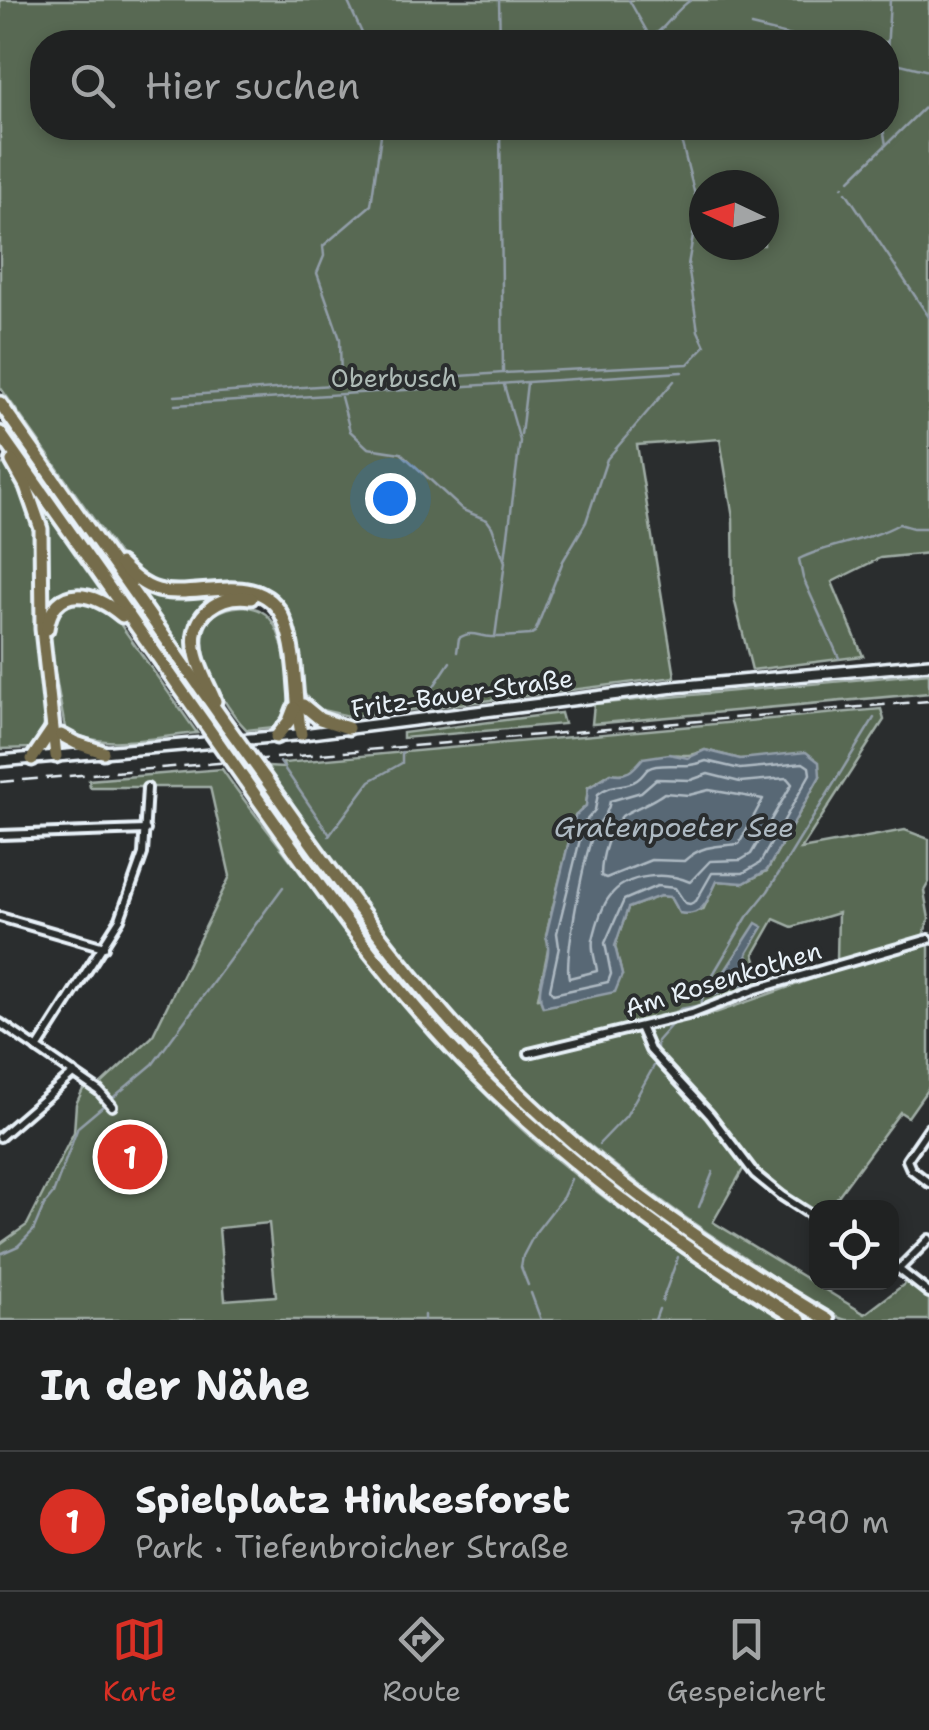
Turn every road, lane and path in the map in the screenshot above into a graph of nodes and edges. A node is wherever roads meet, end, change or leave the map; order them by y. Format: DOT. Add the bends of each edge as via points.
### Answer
graph roads {
  1 [pos="0,403"];
  2 [pos="0,436"];
  3 [pos="98,542"];
  4 [pos="287,633"];
  5 [pos="141,634"];
  6 [pos="45,644"];
  7 [pos="929,664"];
  8 [pos="299,700"];
  9 [pos="56,726"];
  10 [pos="228,727"];
  11 [pos="348,728"];
  12 [pos="304,734"];
  13 [pos="276,736"];
  14 [pos="103,752"];
  15 [pos="60,756"];
  16 [pos="32,758"];
  17 [pos="0,761"];
  18 [pos="146,788"];
  19 [pos="146,830"];
  20 [pos="0,835"];
  21 [pos="0,917"];
  22 [pos="929,938"];
  23 [pos="104,947"];
  24 [pos="0,1023"];
  25 [pos="640,1028"];
  26 [pos="36,1048"];
  27 [pos="529,1053"];
  28 [pos="74,1073"];
  29 [pos="112,1106"];
  30 [pos="929,1128"];
  31 [pos="0,1137"];
  32 [pos="929,1183"];
  33 [pos="809,1213"];
  34 [pos="929,1239"];
  35 [pos="899,1263"];
  36 [pos="899,1269"];
  37 [pos="929,1292"];
  38 [pos="800,1320"];
  39 [pos="828,1320"];
  1 -- 3 [label="highway"];
  2 -- 5 [label="highway"];
  2 -- 6 [label="highway" via="41,529"];
  3 -- 4 [label="highway" via="155,589 237,588 264,596"];
  3 -- 10 [label="highway"];
  4 -- 8 [label="highway"];
  4 -- 10 [label="highway" via="261,602 240,596 215,604 198,624 197,660"];
  5 -- 6 [label="highway" via="93,596 72,596 49,616"];
  5 -- 38 [label="highway, bridge" via="378,962 463,1060 587,1174"];
  6 -- 9 [label="highway"];
  7 -- 11 [label="main road, Fritz-Bauer-Straße" via="674,686"];
  8 -- 11 [label="highway" via="315,716"];
  8 -- 12 [label="highway"];
  8 -- 13 [label="highway"];
  9 -- 14 [label="highway" via="76,744"];
  9 -- 15 [label="highway"];
  9 -- 16 [label="highway"];
  10 -- 39 [label="highway, bridge" via="380,939 540,1114 664,1214"];
  11 -- 12 [label="main road, Fritz-Bauer-Straße"];
  12 -- 13 [label="main road, Fritz-Bauer-Straße"];
  13 -- 14 [label="main road, Fritz-Bauer-Straße"];
  14 -- 15 [label="main road, Fritz-Bauer-Straße"];
  15 -- 16 [label="main road, Fritz-Bauer-Straße"];
  16 -- 17 [label="main road, Fritz-Bauer-Straße"];
  18 -- 19 [label="street"];
  19 -- 20 [label="street"];
  19 -- 23 [label="street" via="132,890"];
  21 -- 23 [label="street"];
  22 -- 25 [label="street, Am Rosenkothen"];
  23 -- 26 [label="street"];
  24 -- 26 [label="street"];
  25 -- 27 [label="street, Am Rosenkothen"];
  25 -- 33 [label="street" via="650,1050 756,1174"];
  26 -- 28 [label="street"];
  28 -- 29 [label="street"];
  28 -- 31 [label="street"];
  30 -- 32 [label="street" via="907,1160"];
  34 -- 35 [label="street"];
  36 -- 37 [label="street"];
}
